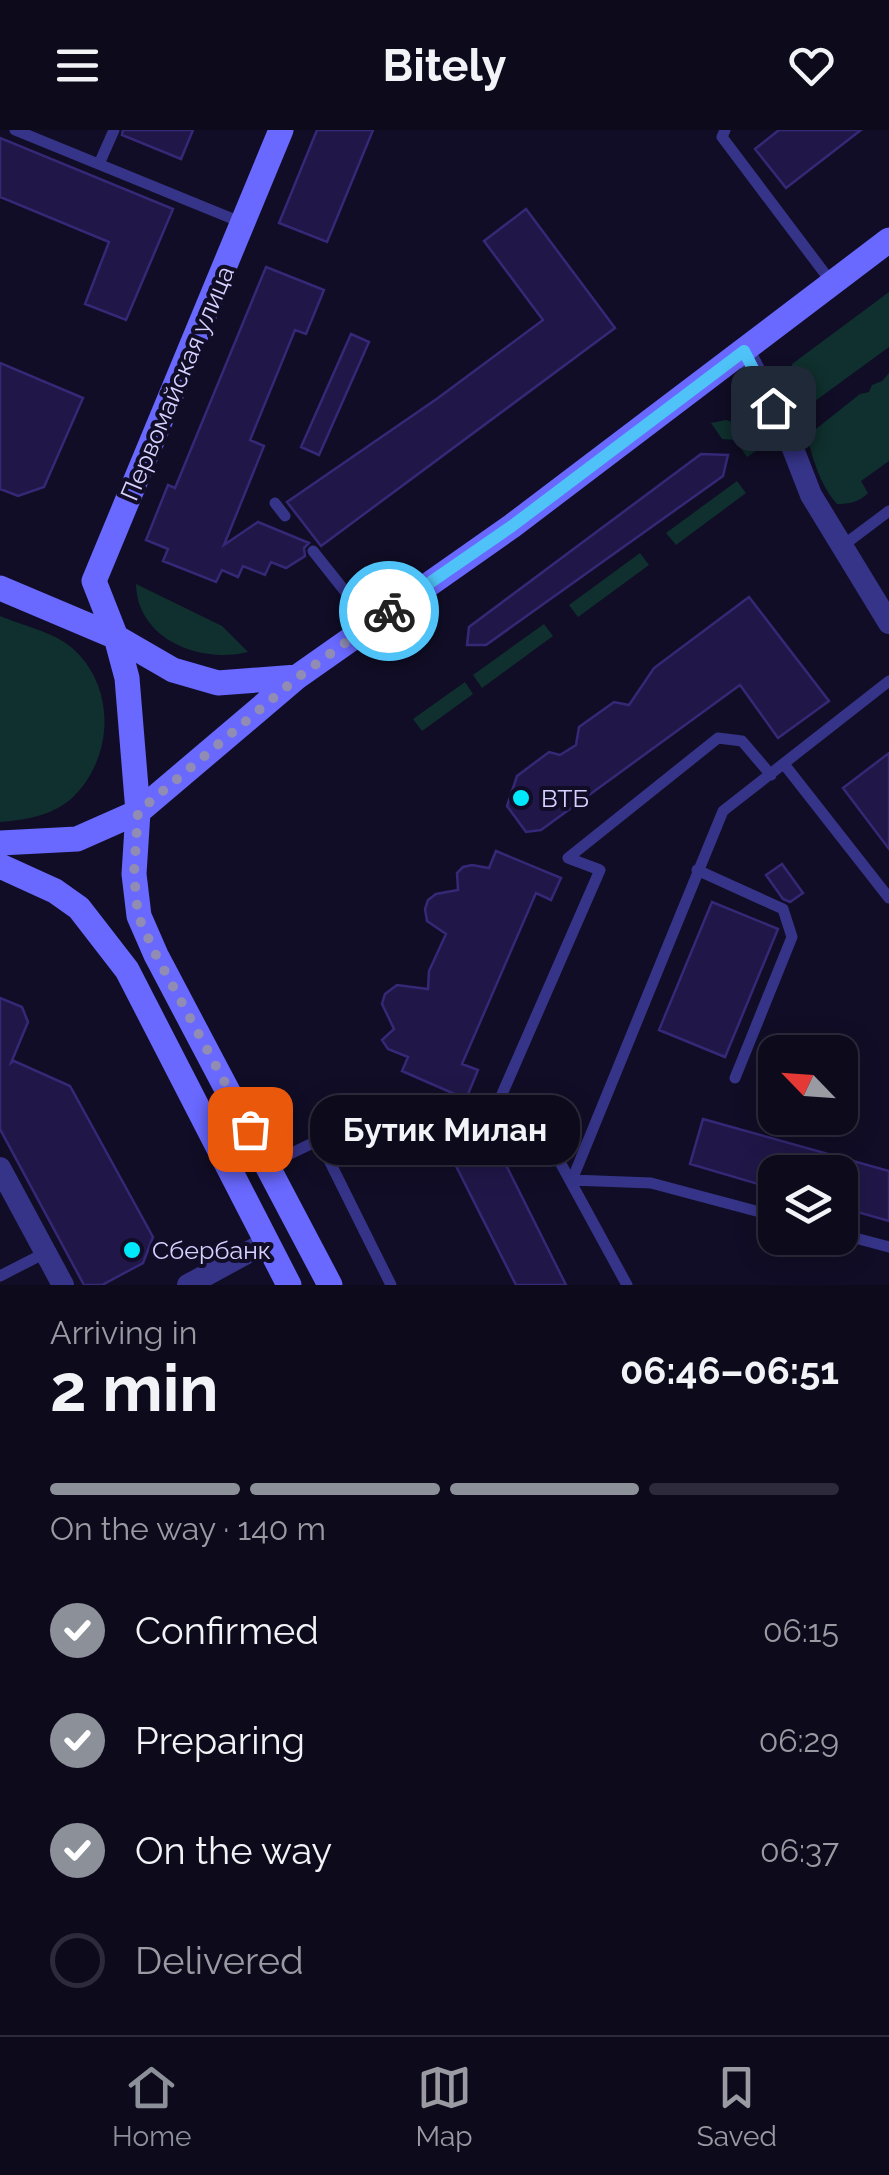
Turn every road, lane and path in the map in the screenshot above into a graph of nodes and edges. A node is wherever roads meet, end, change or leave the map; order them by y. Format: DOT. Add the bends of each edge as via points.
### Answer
graph roads {
  1 [pos="16,130"];
  2 [pos="114,130"];
  3 [pos="280,130"];
  4 [pos="725,130"];
  5 [pos="100,164"];
  6 [pos="243,223"];
  7 [pos="889,240"];
  8 [pos="832,284"];
  9 [pos="744,351"];
  10 [pos="275,502"];
  11 [pos="888,515"];
  12 [pos="285,516"];
  13 [pos="842,547"];
  14 [pos="313,552"];
  15 [pos="0,588"];
  16 [pos="889,623"];
  17 [pos="370,624"];
  18 [pos="116,637"];
  19 [pos="297,678"];
  20 [pos="889,682"];
  21 [pos="784,764"];
  22 [pos="771,775"];
  23 [pos="138,812"];
  24 [pos="0,842"];
  25 [pos="0,866"];
  26 [pos="697,870"];
  27 [pos="889,898"];
  28 [pos="736,1078"];
  29 [pos="378,1113"];
  30 [pos="492,1117"];
  31 [pos="544,1131"];
  32 [pos="319,1140"];
  33 [pos="269,1164"];
  34 [pos="0,1168"];
  35 [pos="572,1180"];
  36 [pos="758,1211"];
  37 [pos="858,1239"];
  38 [pos="267,1242"];
  39 [pos="889,1248"];
  40 [pos="45,1252"];
  41 [pos="0,1276"];
  42 [pos="62,1285"];
  43 [pos="188,1285"];
  44 [pos="289,1285"];
  45 [pos="330,1285"];
  46 [pos="391,1285"];
  47 [pos="626,1285"];
  1 -- 5 [label="lane"];
  2 -- 5 [label="lane"];
  3 -- 6 [label="main road, Первомайская улица"];
  4 -- 8 [label="lane" via="722,137"];
  5 -- 6 [label="lane"];
  6 -- 18 [label="main road, Первомайская улица" via="94,581"];
  7 -- 8 [label="main road"];
  8 -- 9 [label="main road"];
  9 -- 13 [label="street"];
  9 -- 17 [label="main road"];
  10 -- 12 [label="lane"];
  11 -- 13 [label="lane"];
  13 -- 16 [label="street"];
  14 -- 17 [label="lane"];
  15 -- 18 [label="main road"];
  17 -- 19 [label="main road"];
  18 -- 19 [label="main road" via="173,670 218,683"];
  18 -- 23 [label="main road, Первомайская улица" via="127,678"];
  19 -- 23 [label="main road"];
  20 -- 21 [label="lane"];
  21 -- 22 [label="lane"];
  21 -- 27 [label="lane"];
  22 -- 26 [label="lane" via="723,811"];
  22 -- 30 [label="lane" via="742,741 718,738 568,858 600,870"];
  23 -- 24 [label="main road" via="77,839"];
  23 -- 33 [label="main road, Первомайская улица" via="138,916"];
  25 -- 38 [label="main road" via="79,908 117,956"];
  26 -- 28 [label="lane" via="783,910 792,937"];
  26 -- 35 [label="lane"];
  29 -- 32 [label="lane"];
  31 -- 35 [label="lane"];
  32 -- 33 [label="lane"];
  32 -- 46 [label="lane"];
  33 -- 45 [label="main road, Первомайская улица"];
  34 -- 40 [label="street"];
  35 -- 36 [label="lane" via="651,1182"];
  35 -- 47 [label="lane"];
  37 -- 39 [label="lane"];
  38 -- 43 [label="street"];
  38 -- 44 [label="main road"];
  40 -- 41 [label="lane"];
  40 -- 42 [label="street"];
}
